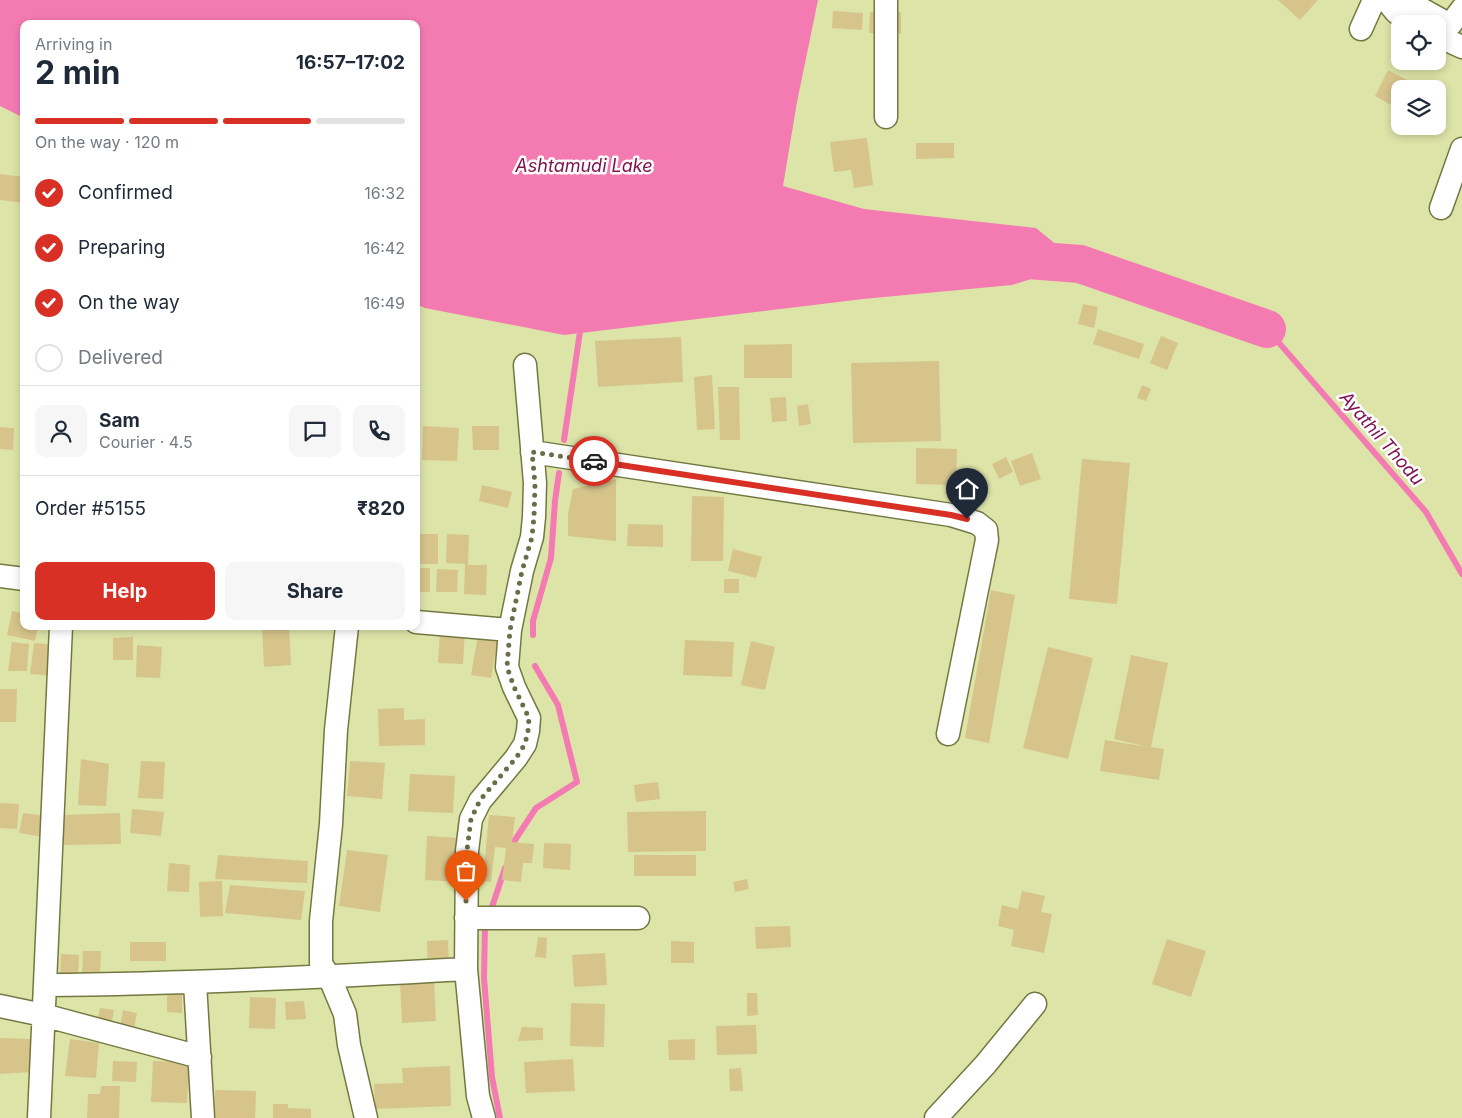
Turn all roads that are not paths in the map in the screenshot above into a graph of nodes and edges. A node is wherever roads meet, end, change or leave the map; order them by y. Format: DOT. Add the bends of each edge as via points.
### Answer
graph roads {
  1 [pos="886,0"];
  2 [pos="1374,0"];
  3 [pos="1386,0"];
  4 [pos="1405,0"];
  5 [pos="1462,9"];
  6 [pos="1400,15"];
  7 [pos="1361,29"];
  8 [pos="1446,40"];
  9 [pos="1462,47"];
  10 [pos="886,117"];
  11 [pos="1462,149"];
  12 [pos="1441,208"];
  13 [pos="525,365"];
  14 [pos="532,452"];
  15 [pos="0,576"];
  16 [pos="20,578"];
  17 [pos="420,622"];
  18 [pos="61,630"];
  19 [pos="348,630"];
  20 [pos="510,630"];
  21 [pos="948,734"];
  22 [pos="466,918"];
  23 [pos="638,918"];
  24 [pos="466,969"];
  25 [pos="329,976"];
  26 [pos="195,983"];
  27 [pos="44,985"];
  28 [pos="1035,1004"];
  29 [pos="0,1006"];
  30 [pos="43,1015"];
  31 [pos="200,1057"];
  32 [pos="39,1118"];
  33 [pos="203,1118"];
  34 [pos="366,1118"];
  35 [pos="484,1118"];
  36 [pos="936,1118"];
  1 -- 10 [label="street"];
  2 -- 7 [label="street"];
  3 -- 6 [label="street"];
  4 -- 5 [label="street" via="1450,25"];
  8 -- 9 [label="street"];
  11 -- 12 [label="street"];
  13 -- 14 [label="street"];
  14 -- 20 [label="street" via="535,484 533,531"];
  14 -- 21 [label="street" via="951,515 977,523 986,530 987,540"];
  15 -- 16 [label="street"];
  17 -- 20 [label="street"];
  18 -- 27 [label="street"];
  19 -- 25 [label="street" via="321,921 321,964"];
  20 -- 22 [label="street" via="507,667 529,718 528,731 525,744 516,758 480,800 471,819"];
  22 -- 23 [label="street"];
  22 -- 24 [label="street"];
  24 -- 25 [label="street"];
  24 -- 35 [label="street" via="478,1096"];
  25 -- 26 [label="street"];
  25 -- 34 [label="street" via="345,1014"];
  26 -- 27 [label="street"];
  26 -- 31 [label="street"];
  27 -- 30 [label="street"];
  28 -- 36 [label="street" via="985,1066"];
  29 -- 30 [label="street"];
  30 -- 31 [label="street"];
  30 -- 32 [label="street"];
  31 -- 33 [label="street"];
}
